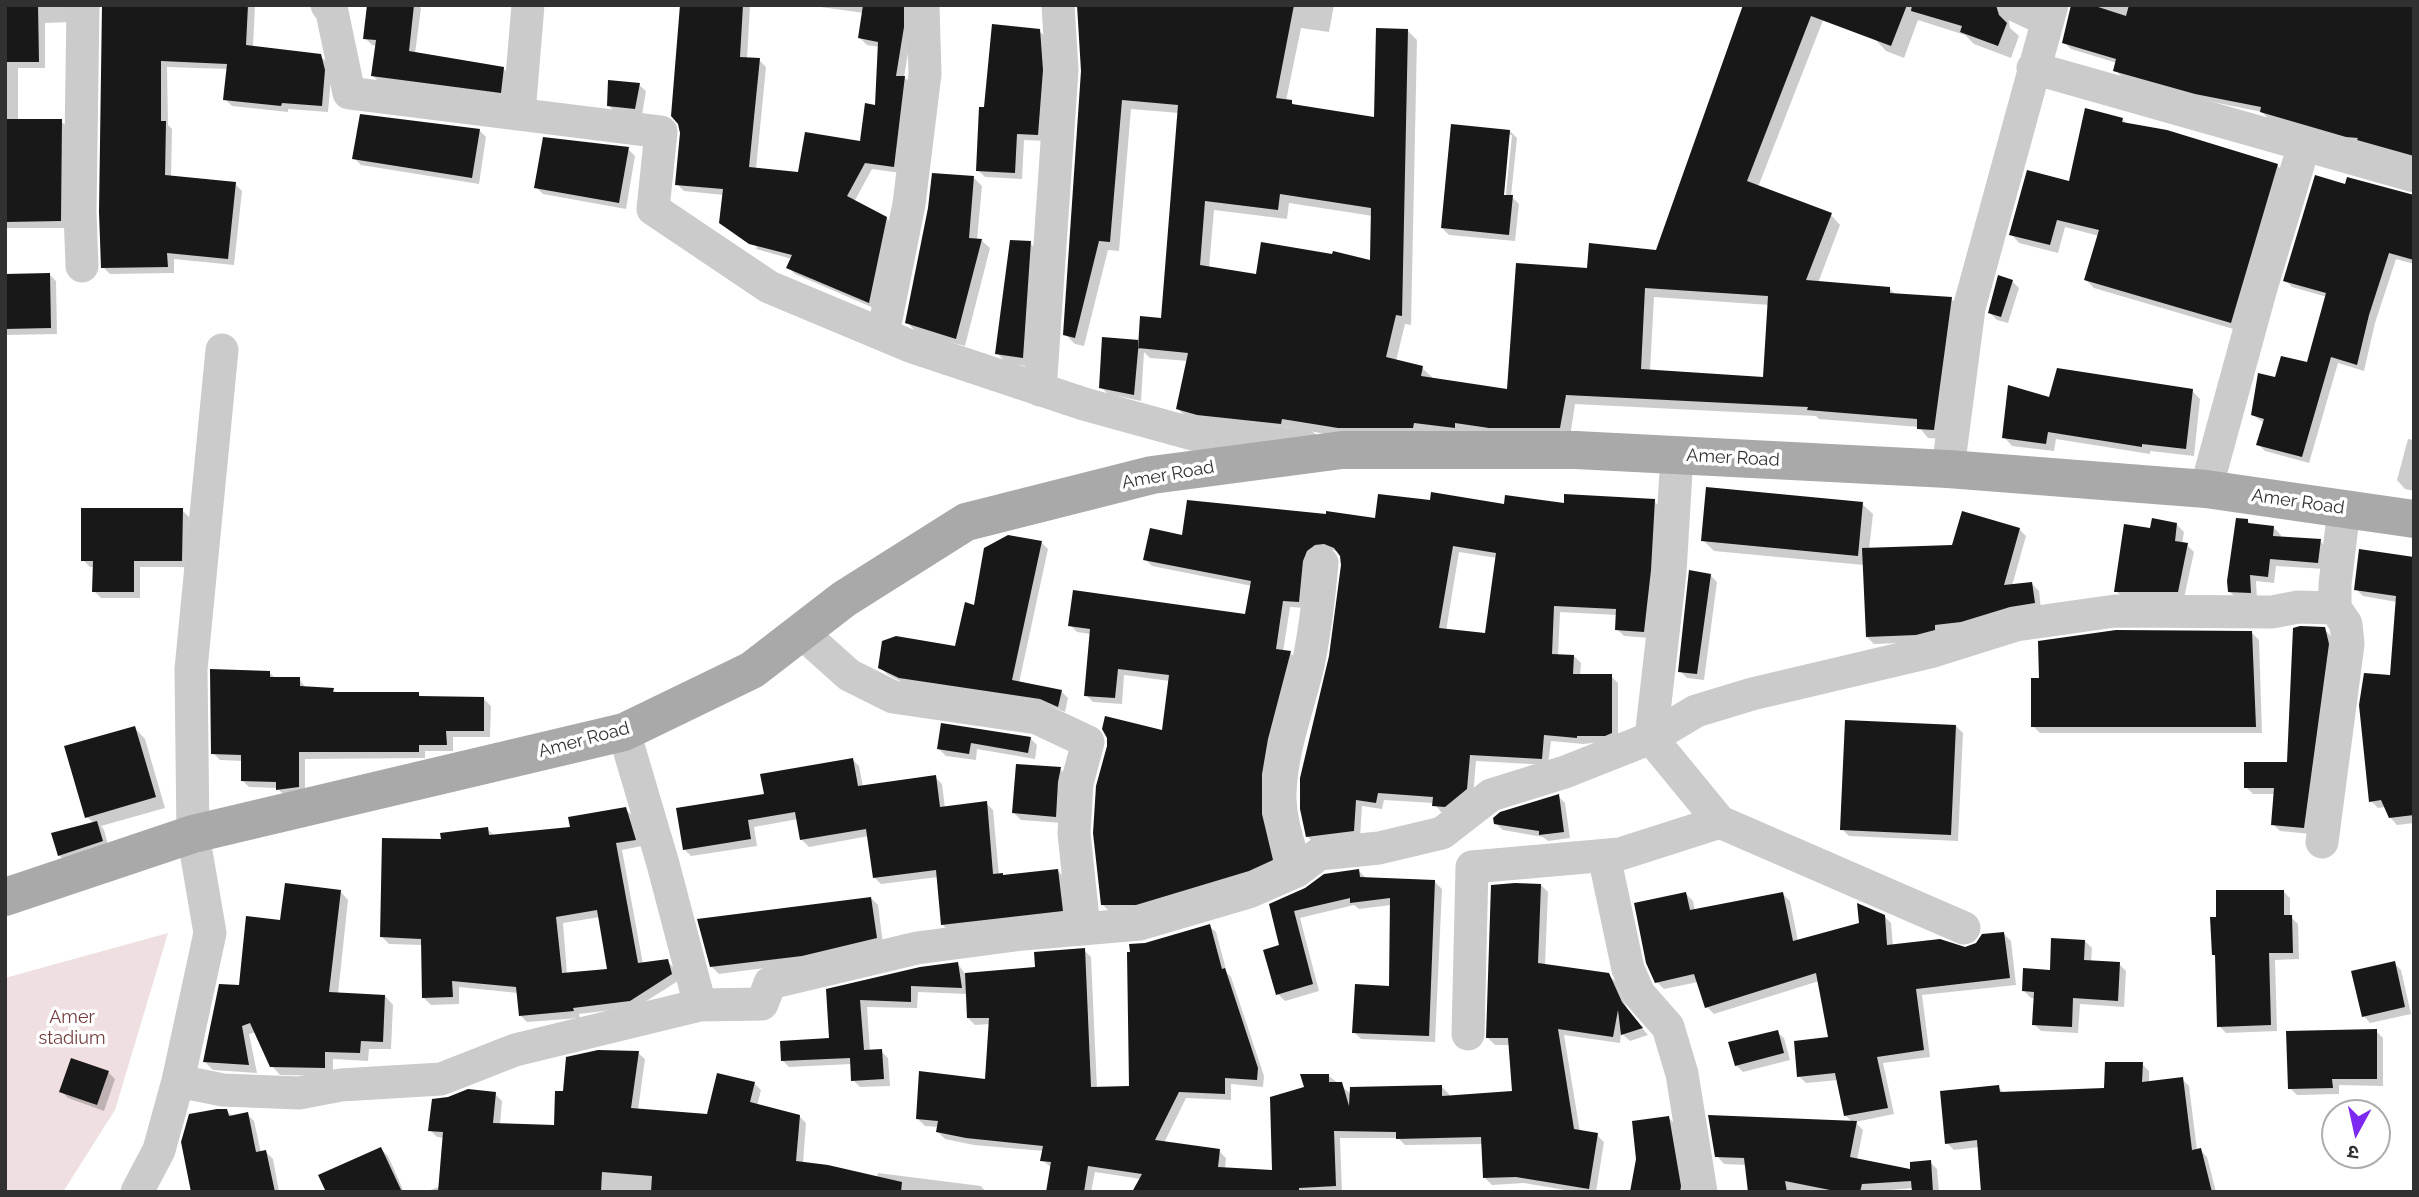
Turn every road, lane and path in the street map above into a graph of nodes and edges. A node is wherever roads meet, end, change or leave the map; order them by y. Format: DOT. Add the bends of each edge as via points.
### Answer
graph roads {
  1 [pos="83,5"];
  2 [pos="327,5"];
  3 [pos="528,5"];
  4 [pos="923,5"];
  5 [pos="1058,5"];
  6 [pos="2015,5"];
  7 [pos="2050,13"];
  8 [pos="2034,68"];
  9 [pos="519,113"];
  10 [pos="2304,145"];
  11 [pos="2414,176"];
  12 [pos="82,266"];
  13 [pos="883,334"];
  14 [pos="222,350"];
  15 [pos="1040,390"];
  16 [pos="1342,450"];
  17 [pos="1677,455"];
  18 [pos="1948,469"];
  19 [pos="2206,489"];
  20 [pos="2344,509"];
  21 [pos="2414,519"];
  22 [pos="1322,563"];
  23 [pos="2335,608"];
  24 [pos="801,632"];
  25 [pos="624,732"];
  26 [pos="1651,738"];
  27 [pos="1720,822"];
  28 [pos="193,834"];
  29 [pos="2322,842"];
  30 [pos="1604,856"];
  31 [pos="1297,871"];
  32 [pos="5,897"];
  33 [pos="1964,928"];
  34 [pos="1084,929"];
  35 [pos="700,1004"];
  36 [pos="1468,1034"];
  37 [pos="178,1082"];
  38 [pos="138,1192"];
  39 [pos="1701,1192"];
  1 -- 12 [label="street"];
  2 -- 9 [label="street" via="349,93"];
  3 -- 9 [label="street"];
  4 -- 13 [label="street" via="925,74 909,204"];
  5 -- 15 [label="street" via="1062,70"];
  6 -- 7 [label="street"];
  7 -- 8 [label="street"];
  8 -- 10 [label="street"];
  8 -- 18 [label="street" via="1969,308"];
  9 -- 13 [label="street" via="661,132 653,209 769,287"];
  10 -- 11 [label="street"];
  10 -- 19 [label="street"];
  13 -- 15 [label="street"];
  14 -- 28 [label="street" via="191,669"];
  15 -- 16 [label="street" via="1193,434"];
  16 -- 17 [label="main road, Amer Road"];
  16 -- 24 [label="main road, Amer Road" via="1152,475 966,522 844,599"];
  17 -- 18 [label="main road, Amer Road"];
  17 -- 26 [label="street" via="1670,572"];
  18 -- 19 [label="main road, Amer Road"];
  19 -- 20 [label="main road, Amer Road"];
  20 -- 21 [label="main road, Amer Road"];
  20 -- 23 [label="street"];
  22 -- 31 [label="street" via="1317,618 1287,734 1280,794"];
  23 -- 26 [label="street" via="2115,611 2016,625 1930,652 1696,711"];
  23 -- 29 [label="street" via="2346,624 2348,644"];
  24 -- 25 [label="main road, Amer Road" via="752,670"];
  24 -- 34 [label="street" via="849,675 893,697 1037,718 1088,742 1077,783 1074,833"];
  25 -- 28 [label="main road, Amer Road"];
  25 -- 35 [label="street"];
  26 -- 27 [label="street"];
  26 -- 31 [label="street" via="1491,795 1442,833 1379,848 1319,854"];
  27 -- 30 [label="street"];
  27 -- 33 [label="street"];
  28 -- 32 [label="main road, Amer Road"];
  28 -- 37 [label="street" via="210,933"];
  30 -- 36 [label="street" via="1472,867"];
  30 -- 39 [label="street" via="1628,969 1639,994 1668,1027 1682,1074"];
  31 -- 34 [label="street" via="1249,892 1140,923"];
  34 -- 35 [label="street" via="917,948 770,983 762,1004"];
  35 -- 37 [label="street" via="515,1050 441,1079 341,1085 299,1093 223,1090"];
  37 -- 38 [label="street" via="159,1150"];
}
